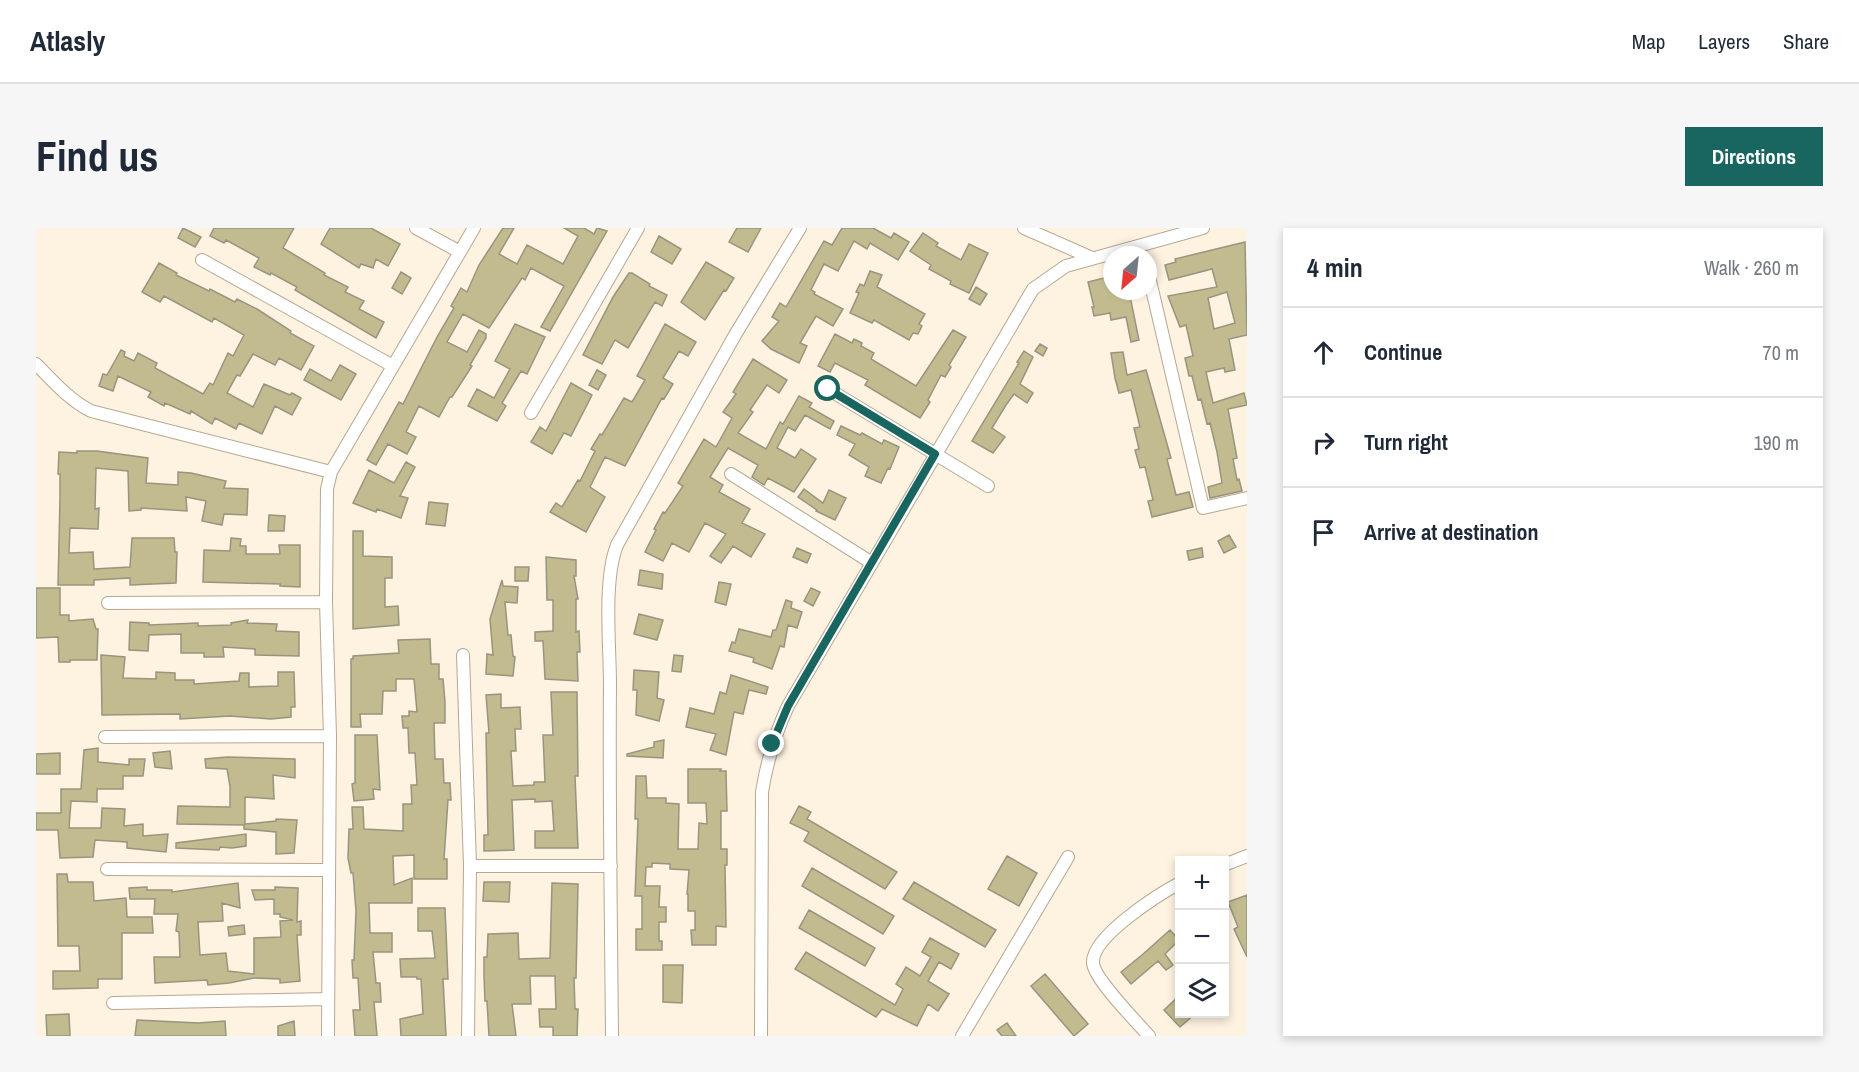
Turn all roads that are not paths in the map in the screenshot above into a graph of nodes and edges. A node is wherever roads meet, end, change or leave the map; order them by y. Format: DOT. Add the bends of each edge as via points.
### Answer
graph roads {
  1 [pos="416,228"];
  2 [pos="474,228"];
  3 [pos="638,228"];
  4 [pos="800,228"];
  5 [pos="1024,228"];
  6 [pos="1203,228"];
  7 [pos="1154,246"];
  8 [pos="460,252"];
  9 [pos="1103,256"];
  10 [pos="1092,258"];
  11 [pos="202,260"];
  12 [pos="1155,300"];
  13 [pos="36,364"];
  14 [pos="393,366"];
  15 [pos="828,389"];
  16 [pos="531,413"];
  17 [pos="935,454"];
  18 [pos="331,472"];
  19 [pos="731,474"];
  20 [pos="988,486"];
  21 [pos="1247,498"];
  22 [pos="872,563"];
  23 [pos="326,602"];
  24 [pos="108,603"];
  25 [pos="463,655"];
  26 [pos="330,736"];
  27 [pos="105,737"];
  28 [pos="1247,856"];
  29 [pos="1068,857"];
  30 [pos="1229,863"];
  31 [pos="470,866"];
  32 [pos="611,866"];
  33 [pos="107,869"];
  34 [pos="328,870"];
  35 [pos="1175,886"];
  36 [pos="328,999"];
  37 [pos="113,1003"];
  38 [pos="328,1036"];
  39 [pos="468,1036"];
  40 [pos="612,1036"];
  41 [pos="761,1036"];
  42 [pos="962,1036"];
  43 [pos="1149,1036"];
  1 -- 8 [label="street"];
  2 -- 8 [label="street"];
  3 -- 16 [label="street"];
  4 -- 32 [label="street" via="735,335 613,556"];
  5 -- 10 [label="street"];
  6 -- 7 [label="street"];
  8 -- 14 [label="street"];
  9 -- 10 [label="street"];
  10 -- 17 [label="street" via="1066,266 1033,289"];
  11 -- 14 [label="street"];
  12 -- 21 [label="street" via="1203,508"];
  13 -- 18 [label="street" via="78,405 91,411"];
  14 -- 18 [label="street"];
  15 -- 17 [label="street"];
  17 -- 20 [label="street"];
  17 -- 22 [label="street"];
  18 -- 23 [label="street" via="327,489"];
  19 -- 22 [label="street"];
  22 -- 41 [label="street" via="788,706 767,761 761,832"];
  23 -- 24 [label="street"];
  23 -- 26 [label="street"];
  25 -- 31 [label="street"];
  26 -- 27 [label="street"];
  26 -- 34 [label="street"];
  28 -- 30 [label="street"];
  29 -- 42 [label="street"];
  31 -- 32 [label="street"];
  31 -- 39 [label="street"];
  32 -- 40 [label="street"];
  33 -- 34 [label="street"];
  34 -- 36 [label="street"];
  35 -- 43 [label="street" via="1101,941 1093,963 1103,982"];
  36 -- 37 [label="street"];
  36 -- 38 [label="street"];
}
